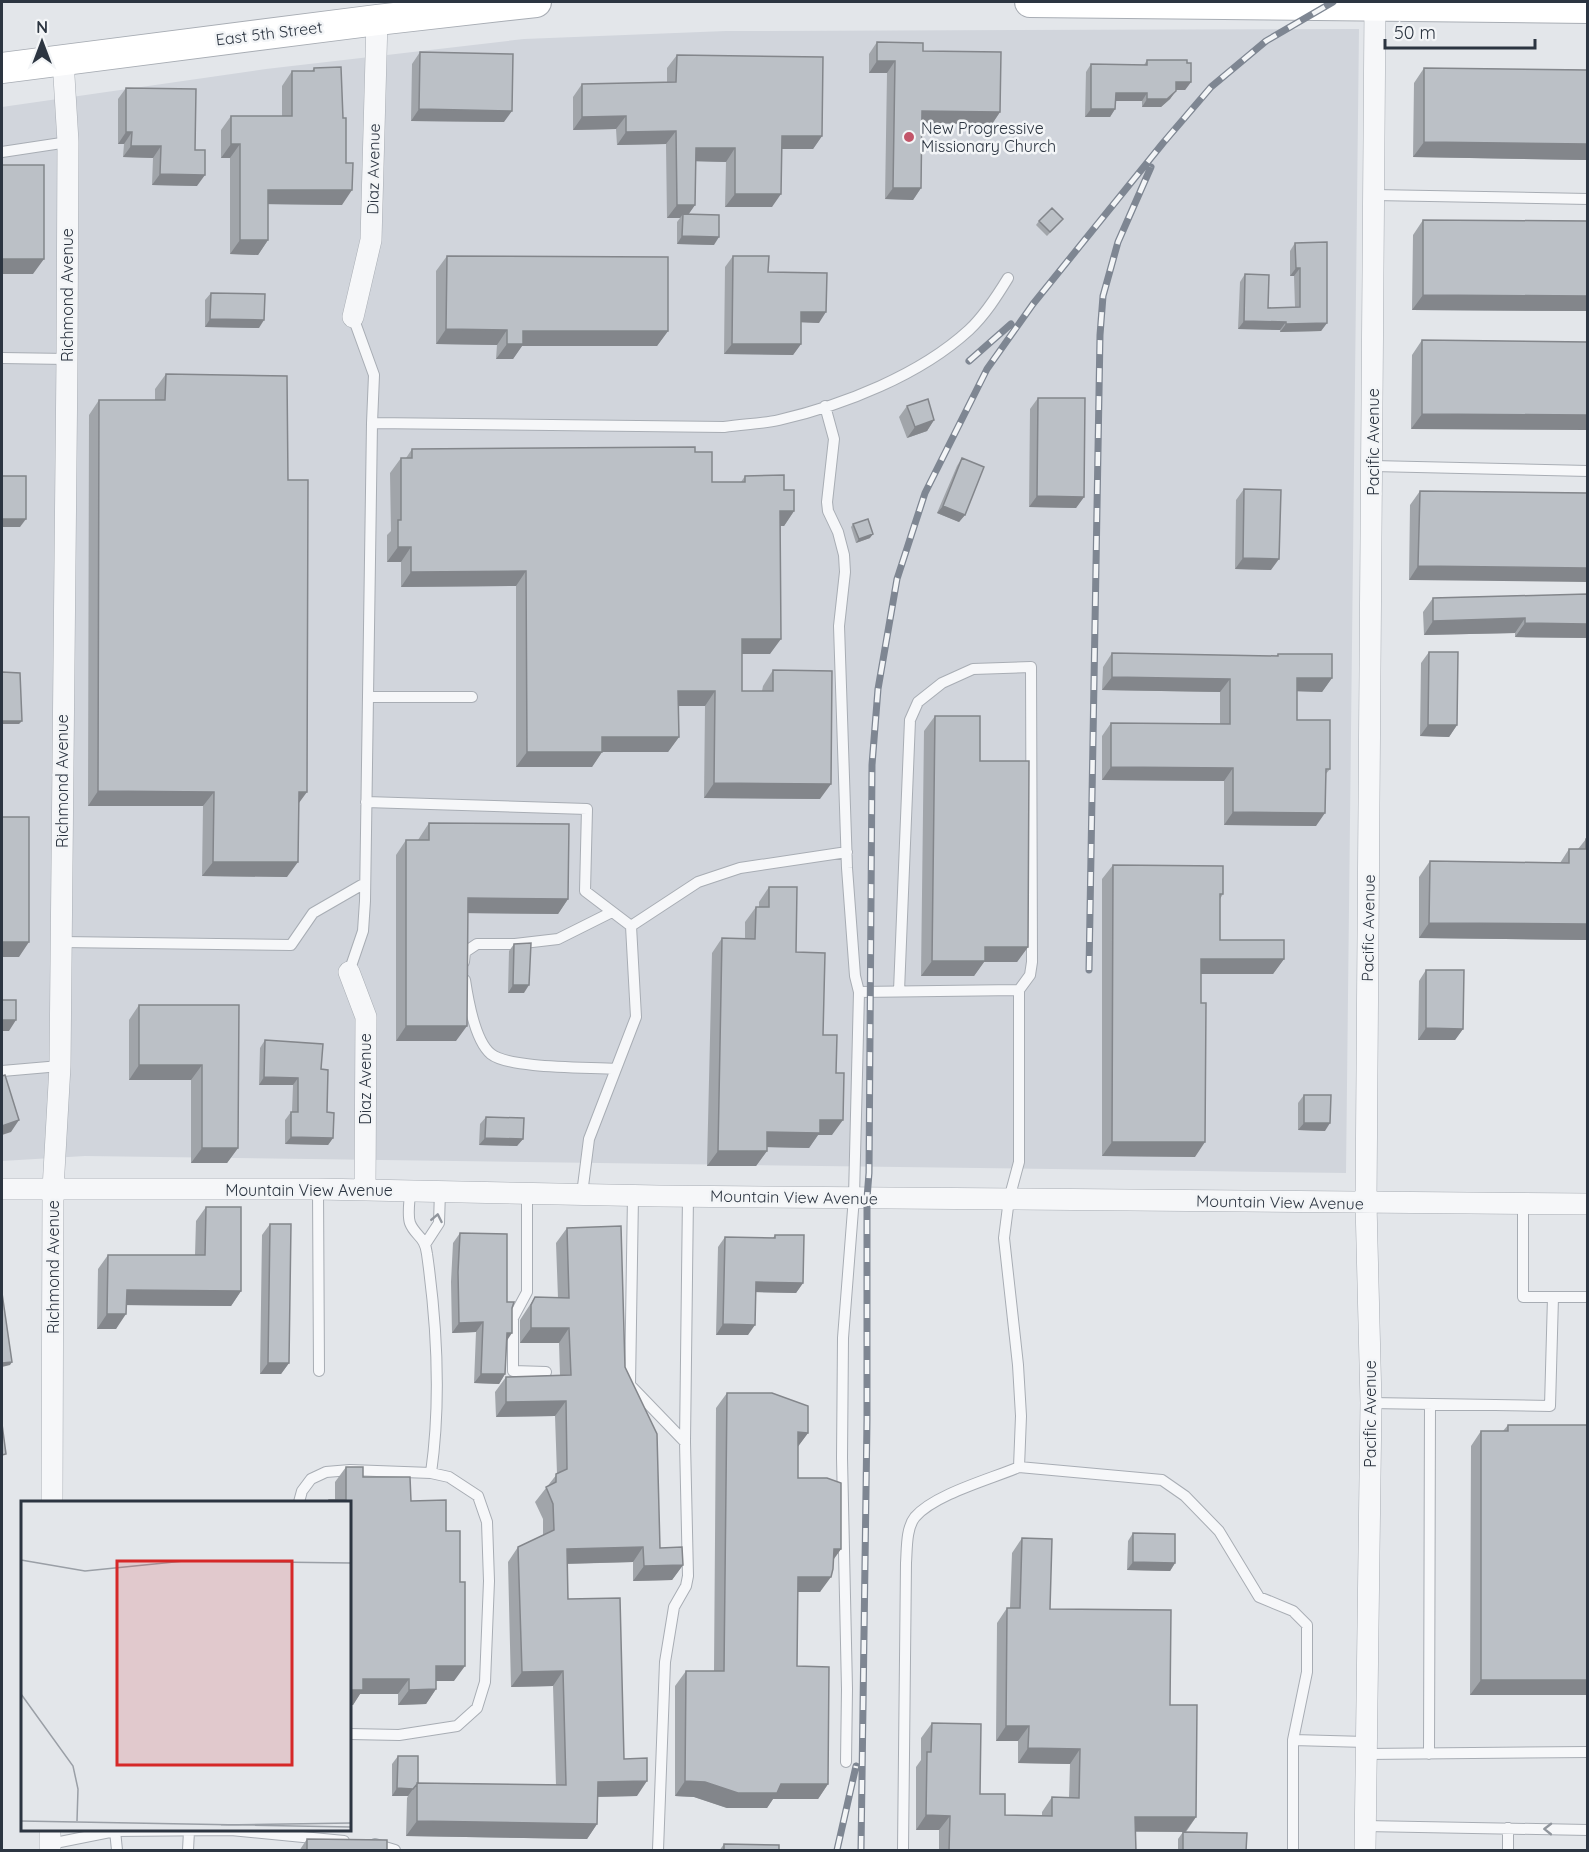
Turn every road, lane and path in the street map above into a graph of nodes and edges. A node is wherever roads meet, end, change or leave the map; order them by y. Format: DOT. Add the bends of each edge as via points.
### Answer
graph roads {
  1 [pos="536,2"];
  2 [pos="1030,2"];
  3 [pos="1375,5"];
  4 [pos="1587,8"];
  5 [pos="377,20"];
  6 [pos="63,60"];
  7 [pos="2,68"];
  8 [pos="68,142"];
  9 [pos="2,152"];
  10 [pos="1374,195"];
  11 [pos="1587,199"];
  12 [pos="1008,278"];
  13 [pos="353,317"];
  14 [pos="2,358"];
  15 [pos="67,359"];
  16 [pos="825,406"];
  17 [pos="372,423"];
  18 [pos="1373,466"];
  19 [pos="1587,471"];
  20 [pos="472,696"];
  21 [pos="368,697"];
  22 [pos="366,802"];
  23 [pos="847,852"];
  24 [pos="365,883"];
  25 [pos="612,912"];
  26 [pos="631,926"];
  27 [pos="61,942"];
  28 [pos="348,972"];
  29 [pos="1019,990"];
  30 [pos="899,991"];
  31 [pos="859,992"];
  32 [pos="60,1066"];
  33 [pos="616,1069"];
  34 [pos="2,1071"];
  35 [pos="2,1189"];
  36 [pos="53,1189"];
  37 [pos="318,1189"];
  38 [pos="365,1190"];
  39 [pos="410,1191"];
  40 [pos="440,1191"];
  41 [pos="527,1192"];
  42 [pos="582,1194"];
  43 [pos="633,1196"];
  44 [pos="688,1196"];
  45 [pos="854,1197"];
  46 [pos="1009,1199"];
  47 [pos="1523,1202"];
  48 [pos="1366,1203"];
  49 [pos="1587,1204"];
  50 [pos="426,1243"];
  51 [pos="1553,1297"];
  52 [pos="1587,1297"];
  53 [pos="319,1371"];
  54 [pos="546,1372"];
  55 [pos="1371,1403"];
  56 [pos="1430,1404"];
  57 [pos="685,1442"];
  58 [pos="1019,1467"];
  59 [pos="431,1473"];
  60 [pos="52,1501"];
  61 [pos="300,1501"];
  62 [pos="351,1734"];
  63 [pos="1293,1740"];
  64 [pos="1366,1748"];
  65 [pos="1587,1752"];
  66 [pos="1429,1754"];
  67 [pos="846,1762"];
  68 [pos="1365,1826"];
  69 [pos="1508,1828"];
  70 [pos="1587,1830"];
  71 [pos="115,1831"];
  72 [pos="210,1831"];
  73 [pos="242,1831"];
  74 [pos="189,1832"];
  75 [pos="50,1842"];
  76 [pos="117,1851"];
  77 [pos="188,1851"];
  78 [pos="395,1851"];
  79 [pos="658,1851"];
  80 [pos="903,1851"];
  81 [pos="1293,1851"];
  82 [pos="1365,1851"];
  83 [pos="1508,1851"];
  1 -- 5 [label="main road, East 5th Street"];
  2 -- 3 [label="main road"];
  3 -- 4 [label="main road"];
  3 -- 10 [label="street, Pacific Avenue"];
  5 -- 6 [label="main road, East 5th Street"];
  5 -- 13 [label="street, Diaz Avenue" via="371,240"];
  6 -- 7 [label="main road, East 5th Street"];
  6 -- 8 [label="street, Richmond Avenue"];
  8 -- 9 [label="lane"];
  8 -- 15 [label="street, Richmond Avenue"];
  10 -- 11 [label="lane"];
  10 -- 18 [label="street, Pacific Avenue"];
  12 -- 16 [label="lane" via="970,329 951,344 881,386"];
  13 -- 17 [label="lane" via="374,375"];
  14 -- 15 [label="lane"];
  15 -- 27 [label="street, Richmond Avenue"];
  16 -- 17 [label="lane" via="778,420 724,427"];
  16 -- 23 [label="lane" via="834,439 828,511 838,532 845,572 839,626"];
  17 -- 21 [label="lane"];
  18 -- 19 [label="lane"];
  18 -- 48 [label="street, Pacific Avenue"];
  20 -- 21 [label="lane"];
  21 -- 22 [label="lane"];
  22 -- 24 [label="lane"];
  22 -- 25 [label="lane" via="587,809 585,891"];
  23 -- 26 [label="lane" via="740,868 698,882"];
  23 -- 31 [label="lane"];
  24 -- 27 [label="lane" via="313,912 291,945"];
  24 -- 28 [label="lane" via="363,931"];
  25 -- 26 [label="lane"];
  25 -- 33 [label="lane" via="558,939 477,944 465,952 463,969 477,1033 491,1054 513,1063"];
  26 -- 33 [label="lane" via="636,1017"];
  27 -- 32 [label="street, Richmond Avenue"];
  28 -- 38 [label="street, Diaz Avenue" via="366,1017"];
  29 -- 30 [label="lane"];
  29 -- 30 [label="lane" via="1030,975 1032,962 1030,667 973,669 942,682 918,702 910,720"];
  29 -- 46 [label="lane" via="1019,1162"];
  30 -- 31 [label="lane"];
  31 -- 45 [label="lane"];
  32 -- 34 [label="lane"];
  32 -- 36 [label="street, Richmond Avenue"];
  33 -- 42 [label="lane" via="589,1138"];
  35 -- 36 [label="street, Mountain View Avenue"];
  36 -- 37 [label="street, Mountain View Avenue"];
  36 -- 60 [label="street, Richmond Avenue"];
  37 -- 38 [label="street, Mountain View Avenue"];
  37 -- 53 [label="lane"];
  38 -- 39 [label="street, Mountain View Avenue"];
  39 -- 40 [label="street, Mountain View Avenue"];
  39 -- 50 [label="lane" via="410,1223"];
  40 -- 41 [label="street, Mountain View Avenue"];
  50 -- 40 [label="lane, one-way" via="439,1223"];
  41 -- 42 [label="street, Mountain View Avenue"];
  41 -- 54 [label="lane" via="527,1292 513,1318 513,1371"];
  42 -- 43 [label="street, Mountain View Avenue"];
  43 -- 44 [label="street, Mountain View Avenue"];
  43 -- 57 [label="lane" via="630,1385"];
  44 -- 45 [label="street, Mountain View Avenue"];
  44 -- 57 [label="lane"];
  45 -- 46 [label="street, Mountain View Avenue"];
  45 -- 67 [label="lane" via="843,1338"];
  46 -- 48 [label="street, Mountain View Avenue"];
  46 -- 58 [label="lane" via="1004,1238 1018,1365"];
  47 -- 48 [label="street, Mountain View Avenue"];
  47 -- 49 [label="street, Mountain View Avenue"];
  47 -- 51 [label="lane" via="1523,1297"];
  48 -- 55 [label="street, Pacific Avenue"];
  50 -- 59 [label="lane" via="436,1389"];
  51 -- 52 [label="lane"];
  51 -- 56 [label="lane" via="1550,1406"];
  55 -- 56 [label="lane"];
  55 -- 64 [label="street, Pacific Avenue"];
  56 -- 66 [label="lane"];
  57 -- 79 [label="lane" via="688,1576 674,1607 665,1662"];
  58 -- 63 [label="lane" via="1162,1480 1185,1496 1219,1531 1259,1598 1293,1611 1307,1625 1306,1672"];
  58 -- 80 [label="lane" via="939,1500 914,1519 906,1563"];
  59 -- 61 [label="lane" via="326,1472 311,1479"];
  59 -- 62 [label="lane" via="449,1477 478,1496 487,1522 489,1581 484,1682 477,1708 458,1726 399,1735"];
  63 -- 64 [label="lane"];
  63 -- 81 [label="lane"];
  64 -- 66 [label="lane"];
  64 -- 68 [label="street, Pacific Avenue"];
  65 -- 66 [label="lane"];
  68 -- 69 [label="lane"];
  68 -- 82 [label="street, Pacific Avenue"];
  70 -- 69 [label="lane, one-way"];
  69 -- 83 [label="lane"];
  71 -- 74 [label="lane"];
  71 -- 75 [label="lane"];
  71 -- 76 [label="lane"];
  72 -- 74 [label="lane"];
  73 -- 78 [label="lane" via="364,1842"];
  74 -- 77 [label="lane"];
}
